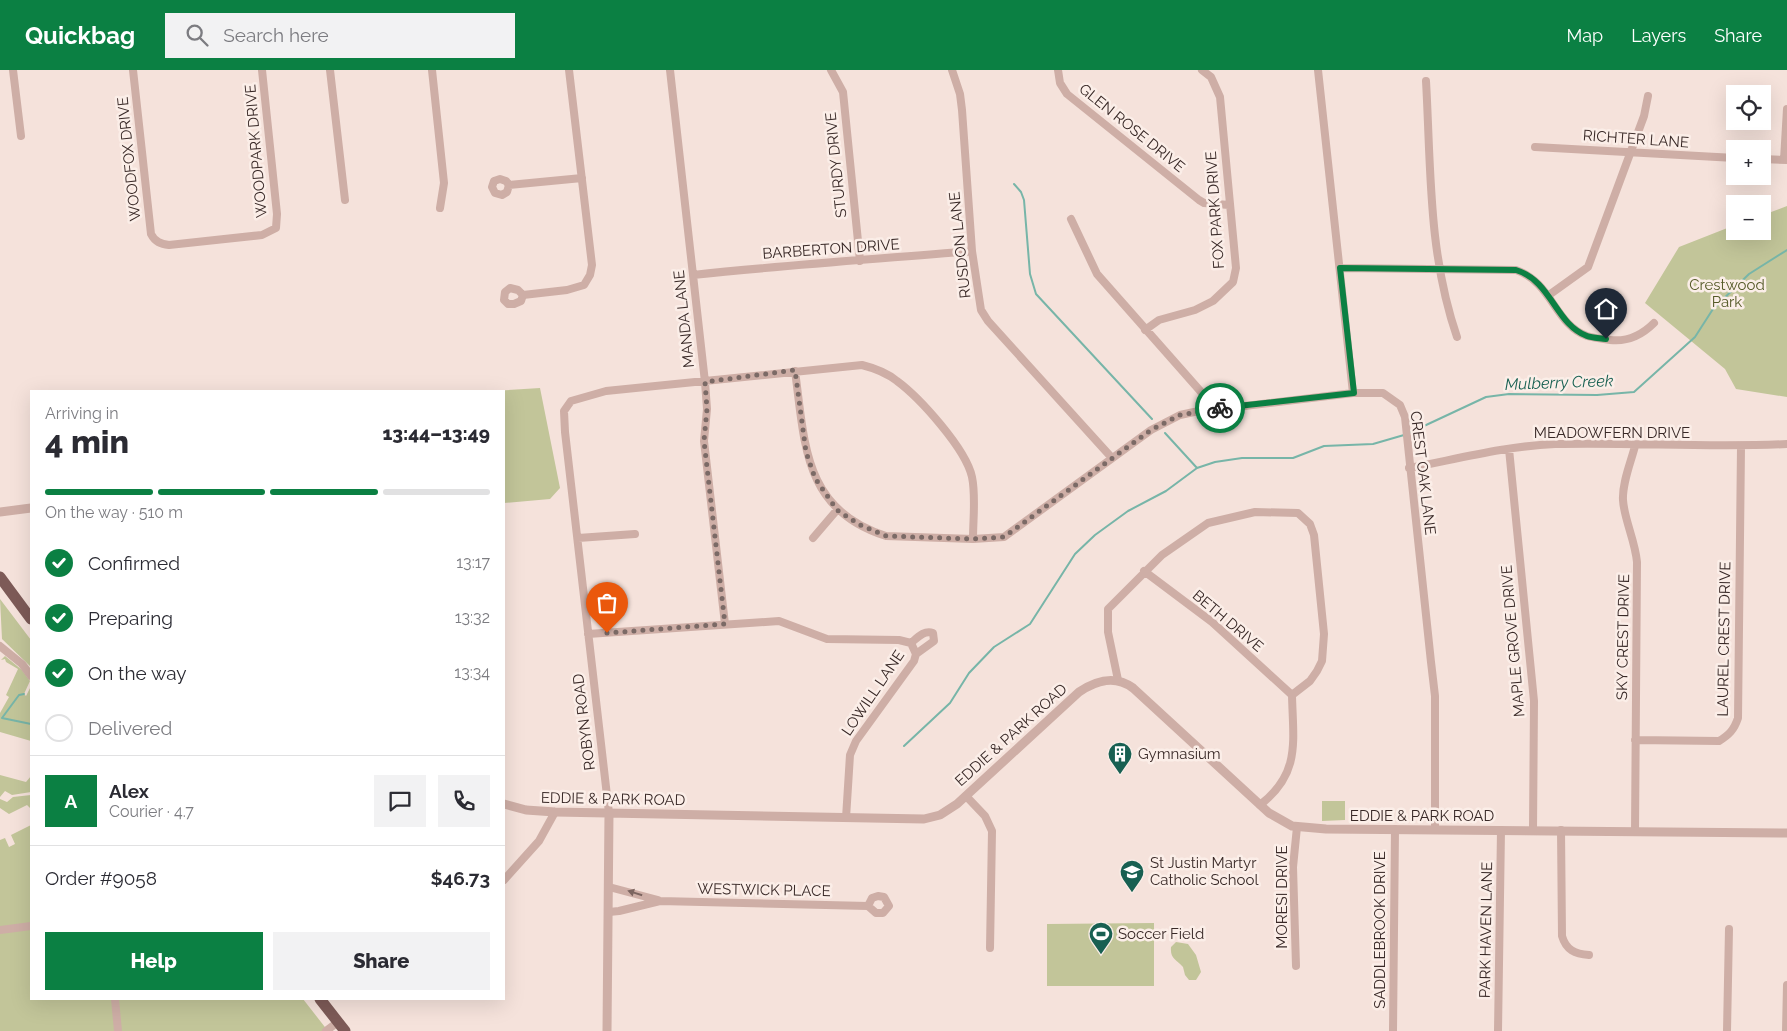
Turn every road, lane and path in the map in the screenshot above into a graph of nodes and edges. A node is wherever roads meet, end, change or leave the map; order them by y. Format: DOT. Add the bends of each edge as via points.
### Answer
graph roads {
  1 [pos="13,70"];
  2 [pos="133,70"];
  3 [pos="262,70"];
  4 [pos="330,70"];
  5 [pos="432,70"];
  6 [pos="569,70"];
  7 [pos="670,70"];
  8 [pos="831,70"];
  9 [pos="952,70"];
  10 [pos="1058,70"];
  11 [pos="1202,70"];
  12 [pos="1318,70"];
  13 [pos="1426,81"];
  14 [pos="1648,96"];
  15 [pos="1787,109"];
  16 [pos="21,136"];
  17 [pos="1535,147"];
  18 [pos="1629,153"];
  19 [pos="1726,158"];
  20 [pos="1771,159"];
  21 [pos="1786,160"];
  22 [pos="582,178"];
  23 [pos="509,185"];
  24 [pos="345,200"];
  25 [pos="1229,204"];
  26 [pos="440,208"];
  27 [pos="1072,219"];
  28 [pos="276,228"];
  29 [pos="972,251"];
  30 [pos="860,261"];
  31 [pos="1439,267"];
  32 [pos="1340,268"];
  33 [pos="693,275"];
  34 [pos="523,295"];
  35 [pos="1550,295"];
  36 [pos="1654,323"];
  37 [pos="1146,330"];
  38 [pos="1457,337"];
  39 [pos="795,370"];
  40 [pos="705,382"];
  41 [pos="1354,393"];
  42 [pos="1213,409"];
  43 [pos="1787,444"];
  44 [pos="1635,446"];
  45 [pos="1741,446"];
  46 [pos="1509,449"];
  47 [pos="1112,458"];
  48 [pos="1409,468"];
  49 [pos="30,508"];
  50 [pos="837,510"];
  51 [pos="0,512"];
  52 [pos="635,534"];
  53 [pos="578,538"];
  54 [pos="813,538"];
  55 [pos="973,539"];
  56 [pos="1144,571"];
  57 [pos="0,578"];
  58 [pos="30,618"];
  59 [pos="725,624"];
  60 [pos="588,634"];
  61 [pos="911,643"];
  62 [pos="0,646"];
  63 [pos="916,654"];
  64 [pos="30,675"];
  65 [pos="1118,680"];
  66 [pos="1292,695"];
  67 [pos="1635,740"];
  68 [pos="966,796"];
  69 [pos="505,804"];
  70 [pos="1260,805"];
  71 [pos="555,812"];
  72 [pos="609,813"];
  73 [pos="846,818"];
  74 [pos="1298,827"];
  75 [pos="1395,830"];
  76 [pos="1435,830"];
  77 [pos="1502,830"];
  78 [pos="1533,830"];
  79 [pos="1561,830"];
  80 [pos="1635,832"];
  81 [pos="1787,833"];
  82 [pos="505,879"];
  83 [pos="609,887"];
  84 [pos="660,901"];
  85 [pos="868,906"];
  86 [pos="609,912"];
  87 [pos="30,926"];
  88 [pos="1729,928"];
  89 [pos="0,930"];
  90 [pos="990,948"];
  91 [pos="1589,955"];
  92 [pos="1296,966"];
  93 [pos="1787,985"];
  94 [pos="115,1000"];
  95 [pos="321,1000"];
  96 [pos="341,1027"];
  97 [pos="118,1031"];
  98 [pos="326,1031"];
  99 [pos="607,1031"];
  100 [pos="1393,1031"];
  101 [pos="1498,1031"];
  102 [pos="1727,1031"];
  103 [pos="1786,1031"];
  1 -- 16 [label="street"];
  2 -- 28 [label="street, WOODFOX DRIVE" via="153,238 169,245 262,235"];
  3 -- 28 [label="street, WOODPARK DRIVE"];
  4 -- 24 [label="street"];
  5 -- 26 [label="street" via="444,183"];
  6 -- 22 [label="street"];
  7 -- 33 [label="street, MANDA LANE"];
  8 -- 30 [label="street, STURDY DRIVE" via="843,92"];
  9 -- 29 [label="street, RUSDON LANE" via="962,110"];
  10 -- 25 [label="street, GLEN ROSE DRIVE" via="1067,94 1199,200"];
  11 -- 25 [label="street, FOX PARK DRIVE" via="1211,78 1220,97"];
  12 -- 32 [label="street"];
  13 -- 31 [label="street" via="1428,165"];
  14 -- 18 [label="street" via="1644,116"];
  15 -- 21 [label="street"];
  17 -- 18 [label="street, RICHTER LANE"];
  18 -- 19 [label="street, RICHTER LANE"];
  18 -- 35 [label="street" via="1588,267"];
  20 -- 21 [label="street"];
  22 -- 23 [label="street"];
  22 -- 34 [label="street" via="592,265 590,276 584,285 568,290"];
  25 -- 37 [label="street, FOX PARK DRIVE" via="1236,255 1232,282 1213,301 1195,310 1159,320"];
  27 -- 37 [label="street" via="1097,274"];
  29 -- 30 [label="street, BARBERTON DRIVE"];
  29 -- 47 [label="street, RUSDON LANE" via="981,310 988,321"];
  30 -- 33 [label="street, BARBERTON DRIVE"];
  31 -- 32 [label="street"];
  31 -- 35 [label="street" via="1516,270 1535,279"];
  31 -- 38 [label="street" via="1445,301"];
  32 -- 41 [label="street"];
  33 -- 40 [label="street, MANDA LANE"];
  35 -- 36 [label="street" via="1566,320 1586,336 1617,341 1636,337"];
  37 -- 42 [label="street"];
  39 -- 40 [label="street"];
  39 -- 50 [label="street" via="809,465 824,494"];
  39 -- 55 [label="street" via="862,365 886,374 907,390 966,459 973,482"];
  40 -- 53 [label="street, ROBYN ROAD" via="606,391 571,401 564,411"];
  40 -- 59 [label="street, MANDA LANE" via="704,441"];
  41 -- 42 [label="street"];
  41 -- 48 [label="street, CREST OAK LANE" via="1383,393 1400,405"];
  42 -- 47 [label="street" via="1180,415 1151,430"];
  43 -- 45 [label="street, MEADOWFERN DRIVE"];
  44 -- 45 [label="street, MEADOWFERN DRIVE"];
  44 -- 46 [label="street, MEADOWFERN DRIVE" via="1556,444"];
  44 -- 67 [label="street, SKY CREST DRIVE" via="1623,492 1637,562"];
  45 -- 67 [label="street, LAUREL CREST DRIVE" via="1738,718 1726,737 1719,741"];
  46 -- 48 [label="street, MEADOWFERN DRIVE"];
  46 -- 78 [label="street, MAPLE GROVE DRIVE" via="1534,701"];
  47 -- 55 [label="street" via="1010,534"];
  48 -- 76 [label="street, CREST OAK LANE" via="1435,696"];
  49 -- 51 [label="street"];
  50 -- 54 [label="street"];
  50 -- 55 [label="street" via="886,536"];
  52 -- 53 [label="street"];
  53 -- 60 [label="street, ROBYN ROAD"];
  56 -- 65 [label="street" via="1108,609 1108,632"];
  56 -- 66 [label="street, BETH DRIVE" via="1212,622"];
  56 -- 66 [label="street" via="1208,523 1232,516 1274,511 1298,513 1310,524 1314,535 1324,634 1322,661 1317,671"];
  57 -- 58 [label="main road"];
  59 -- 60 [label="street, LOWILL LANE"];
  59 -- 61 [label="street, LOWILL LANE" via="779,621 826,639"];
  60 -- 72 [label="street, ROBYN ROAD"];
  61 -- 63 [label="street, LOWILL LANE"];
  61 -- 63 [label="street" via="922,634 933,633 934,641"];
  62 -- 64 [label="street"];
  63 -- 73 [label="street, LOWILL LANE" via="856,741 850,755"];
  65 -- 68 [label="street, EDDIE & PARK ROAD" via="1093,684 1071,698"];
  65 -- 70 [label="street, EDDIE & PARK ROAD" via="1141,695"];
  66 -- 70 [label="street" via="1293,748 1289,772 1274,794"];
  67 -- 80 [label="street, SKY CREST DRIVE"];
  68 -- 73 [label="street, EDDIE & PARK ROAD" via="940,815 924,819"];
  68 -- 90 [label="street" via="985,816 992,831"];
  69 -- 71 [label="street, EDDIE & PARK ROAD"];
  70 -- 74 [label="street, EDDIE & PARK ROAD" via="1280,821"];
  71 -- 72 [label="street, EDDIE & PARK ROAD"];
  71 -- 82 [label="street" via="539,841"];
  72 -- 73 [label="street, EDDIE & PARK ROAD"];
  72 -- 83 [label="street, ROBYN ROAD"];
  74 -- 75 [label="street, EDDIE & PARK ROAD"];
  74 -- 92 [label="street, MORESI DRIVE" via="1293,867"];
  75 -- 76 [label="street, EDDIE & PARK ROAD"];
  75 -- 100 [label="street, SADDLEBROOK DRIVE"];
  76 -- 77 [label="street, EDDIE & PARK ROAD"];
  77 -- 78 [label="street, EDDIE & PARK ROAD"];
  77 -- 101 [label="street, PARK HAVEN LANE"];
  78 -- 79 [label="street, EDDIE & PARK ROAD"];
  79 -- 80 [label="street, EDDIE & PARK ROAD"];
  79 -- 91 [label="street" via="1562,936 1568,948 1576,954"];
  80 -- 81 [label="street, EDDIE & PARK ROAD"];
  84 -- 83 [label="street, WESTWICK PLACE, one-way"];
  83 -- 86 [label="street, ROBYN ROAD"];
  84 -- 85 [label="street, WESTWICK PLACE"];
  84 -- 86 [label="street, WESTWICK PLACE"];
  86 -- 99 [label="street, ROBYN ROAD"];
  87 -- 89 [label="street"];
  88 -- 102 [label="street"];
  93 -- 103 [label="street"];
  94 -- 97 [label="street"];
  95 -- 96 [label="main road"];
  96 -- 98 [label="street"];
}
